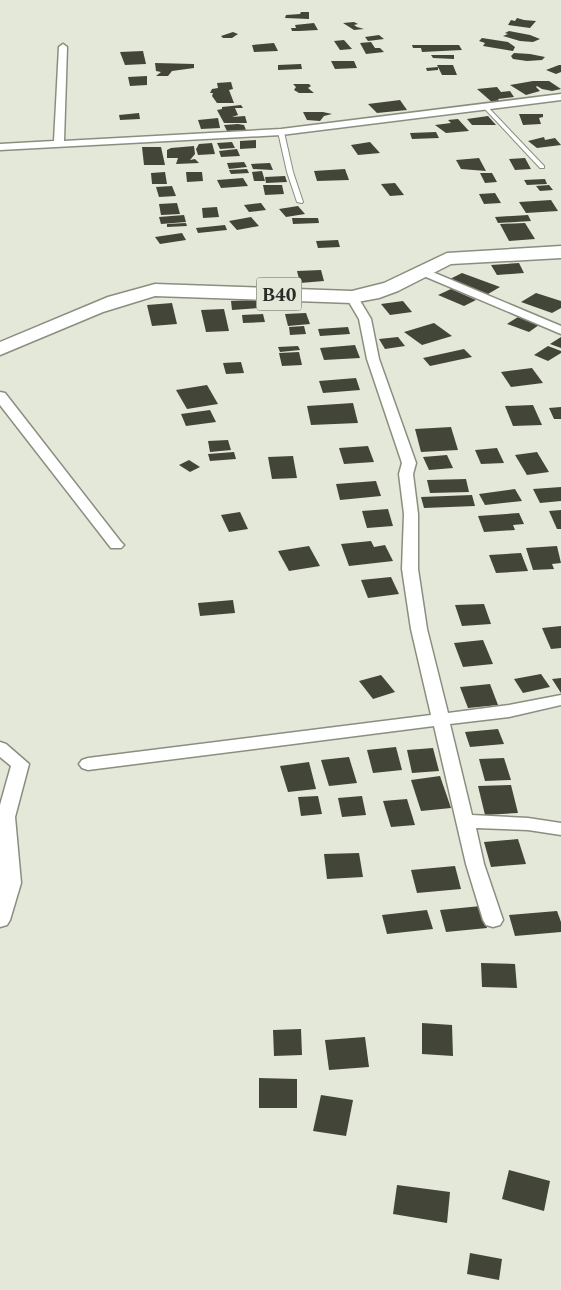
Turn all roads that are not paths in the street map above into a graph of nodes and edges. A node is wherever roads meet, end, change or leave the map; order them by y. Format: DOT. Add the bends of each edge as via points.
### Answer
graph roads {
  1 [pos="63,47"];
  2 [pos="561,97"];
  3 [pos="486,107"];
  4 [pos="281,132"];
  5 [pos="59,144"];
  6 [pos="0,147"];
  7 [pos="542,167"];
  8 [pos="300,202"];
  9 [pos="561,252"];
  10 [pos="423,272"];
  11 [pos="352,297"];
  12 [pos="561,330"];
  13 [pos="0,348"];
  14 [pos="0,396"];
  15 [pos="116,545"];
  16 [pos="561,700"];
  17 [pos="440,720"];
  18 [pos="0,748"];
  19 [pos="88,764"];
  20 [pos="466,821"];
  21 [pos="561,829"];
  22 [pos="0,920"];
  23 [pos="493,920"];
  1 -- 5 [label="street"];
  2 -- 3 [label="street"];
  3 -- 4 [label="street"];
  3 -- 7 [label="lane"];
  4 -- 5 [label="street"];
  4 -- 8 [label="lane"];
  5 -- 6 [label="street"];
  9 -- 10 [label="main road, B40" via="447,259"];
  10 -- 11 [label="main road, B40" via="372,294"];
  10 -- 12 [label="street"];
  11 -- 13 [label="main road, B40" via="155,290 126,296"];
  11 -- 17 [label="street" via="365,319 373,359 409,463 406,474 411,514 410,569 419,629"];
  14 -- 15 [label="street"];
  16 -- 17 [label="street"];
  17 -- 19 [label="street"];
  17 -- 20 [label="street"];
  18 -- 22 [label="street" via="20,764 6,817 11,883"];
  20 -- 21 [label="street"];
  20 -- 23 [label="street" via="475,864"];
}
